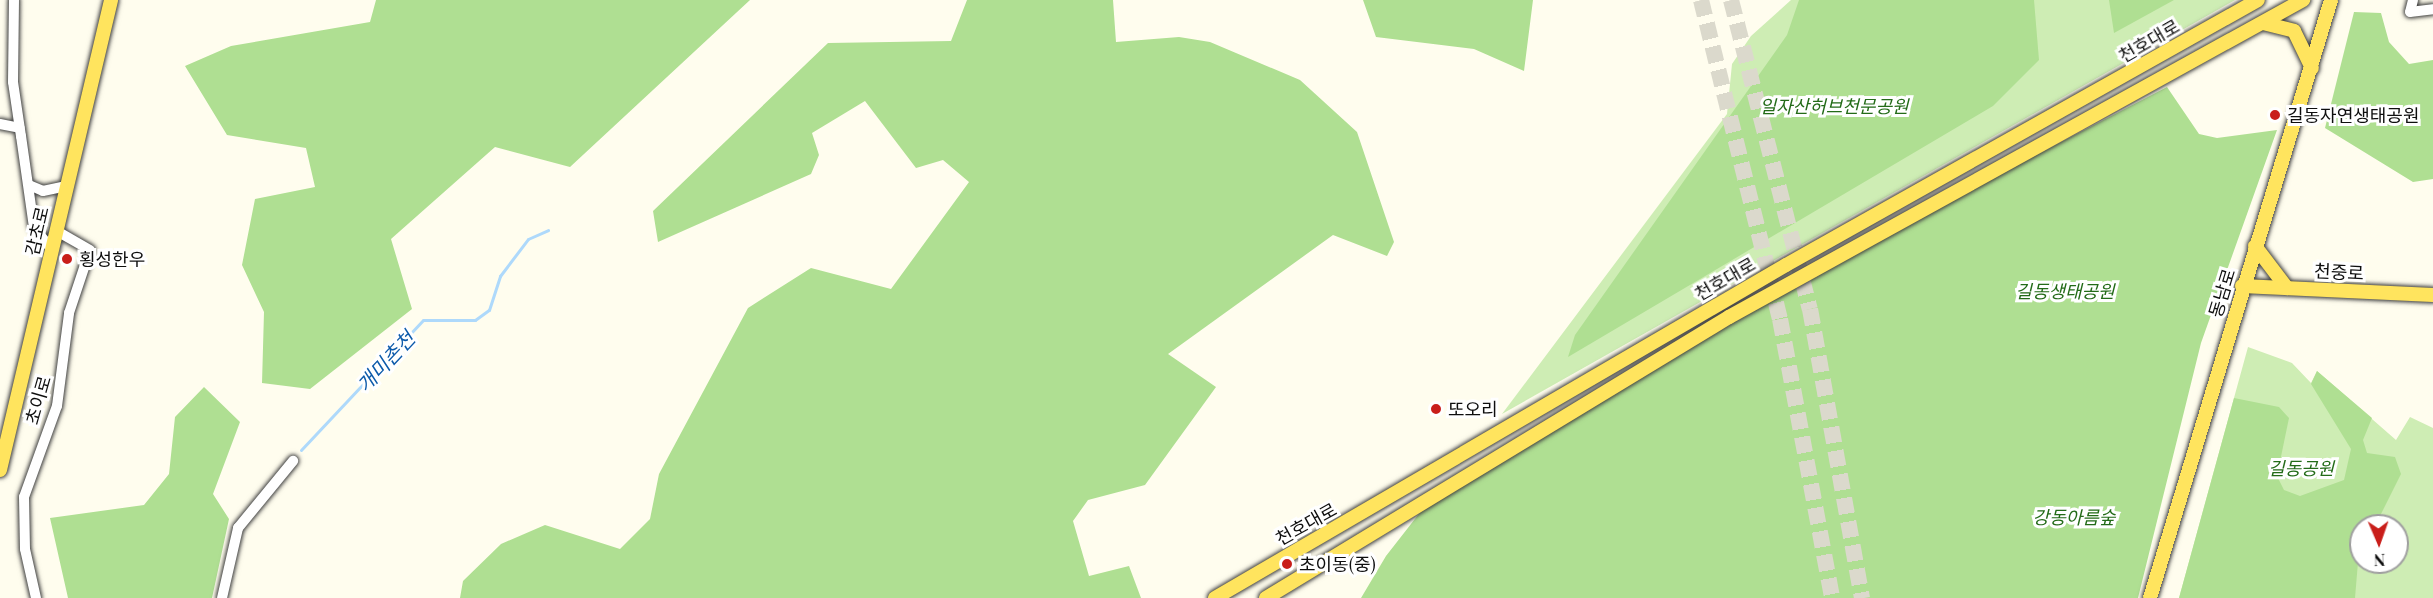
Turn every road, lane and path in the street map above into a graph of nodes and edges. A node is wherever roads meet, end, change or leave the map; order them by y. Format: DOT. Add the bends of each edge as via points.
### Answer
graph roads {
  1 [pos="14,0"];
  2 [pos="111,0"];
  3 [pos="2258,0"];
  4 [pos="2303,0"];
  5 [pos="2331,0"];
  6 [pos="2413,0"];
  7 [pos="2433,9"];
  8 [pos="2263,23"];
  9 [pos="2312,68"];
  10 [pos="0,124"];
  11 [pos="20,129"];
  12 [pos="29,184"];
  13 [pos="66,186"];
  14 [pos="55,230"];
  15 [pos="2255,246"];
  16 [pos="51,249"];
  17 [pos="2242,286"];
  18 [pos="2287,288"];
  19 [pos="2433,295"];
  20 [pos="293,461"];
  21 [pos="0,470"];
  22 [pos="36,598"];
  23 [pos="222,598"];
  24 [pos="1215,598"];
  25 [pos="1266,598"];
  26 [pos="2150,598"];
  1 -- 11 [label="street" via="13,82"];
  2 -- 13 [label="main road, 감초로"];
  3 -- 24 [label="main road, 천호대로" via="1796,259"];
  4 -- 8 [label="main road, 천호대로"];
  5 -- 9 [label="main road, 동남로"];
  6 -- 7 [label="street" via="2410,12"];
  8 -- 9 [label="main road" via="2294,31"];
  8 -- 25 [label="main road, 천호대로" via="1739,311"];
  9 -- 15 [label="main road, 동남로"];
  10 -- 11 [label="street"];
  11 -- 12 [label="street"];
  12 -- 13 [label="street" via="43,191"];
  12 -- 16 [label="street" via="34,227"];
  13 -- 14 [label="main road, 감초로"];
  14 -- 16 [label="main road, 감초로"];
  14 -- 22 [label="street, 초이로" via="90,250 69,313 57,406 24,497 25,549"];
  15 -- 17 [label="main road, 동남로"];
  15 -- 18 [label="main road"];
  16 -- 21 [label="main road, 감초로"];
  17 -- 18 [label="main road, 천중로"];
  17 -- 26 [label="main road, 동남로"];
  18 -- 19 [label="main road, 천중로"];
  20 -- 23 [label="street" via="238,528"];
}
